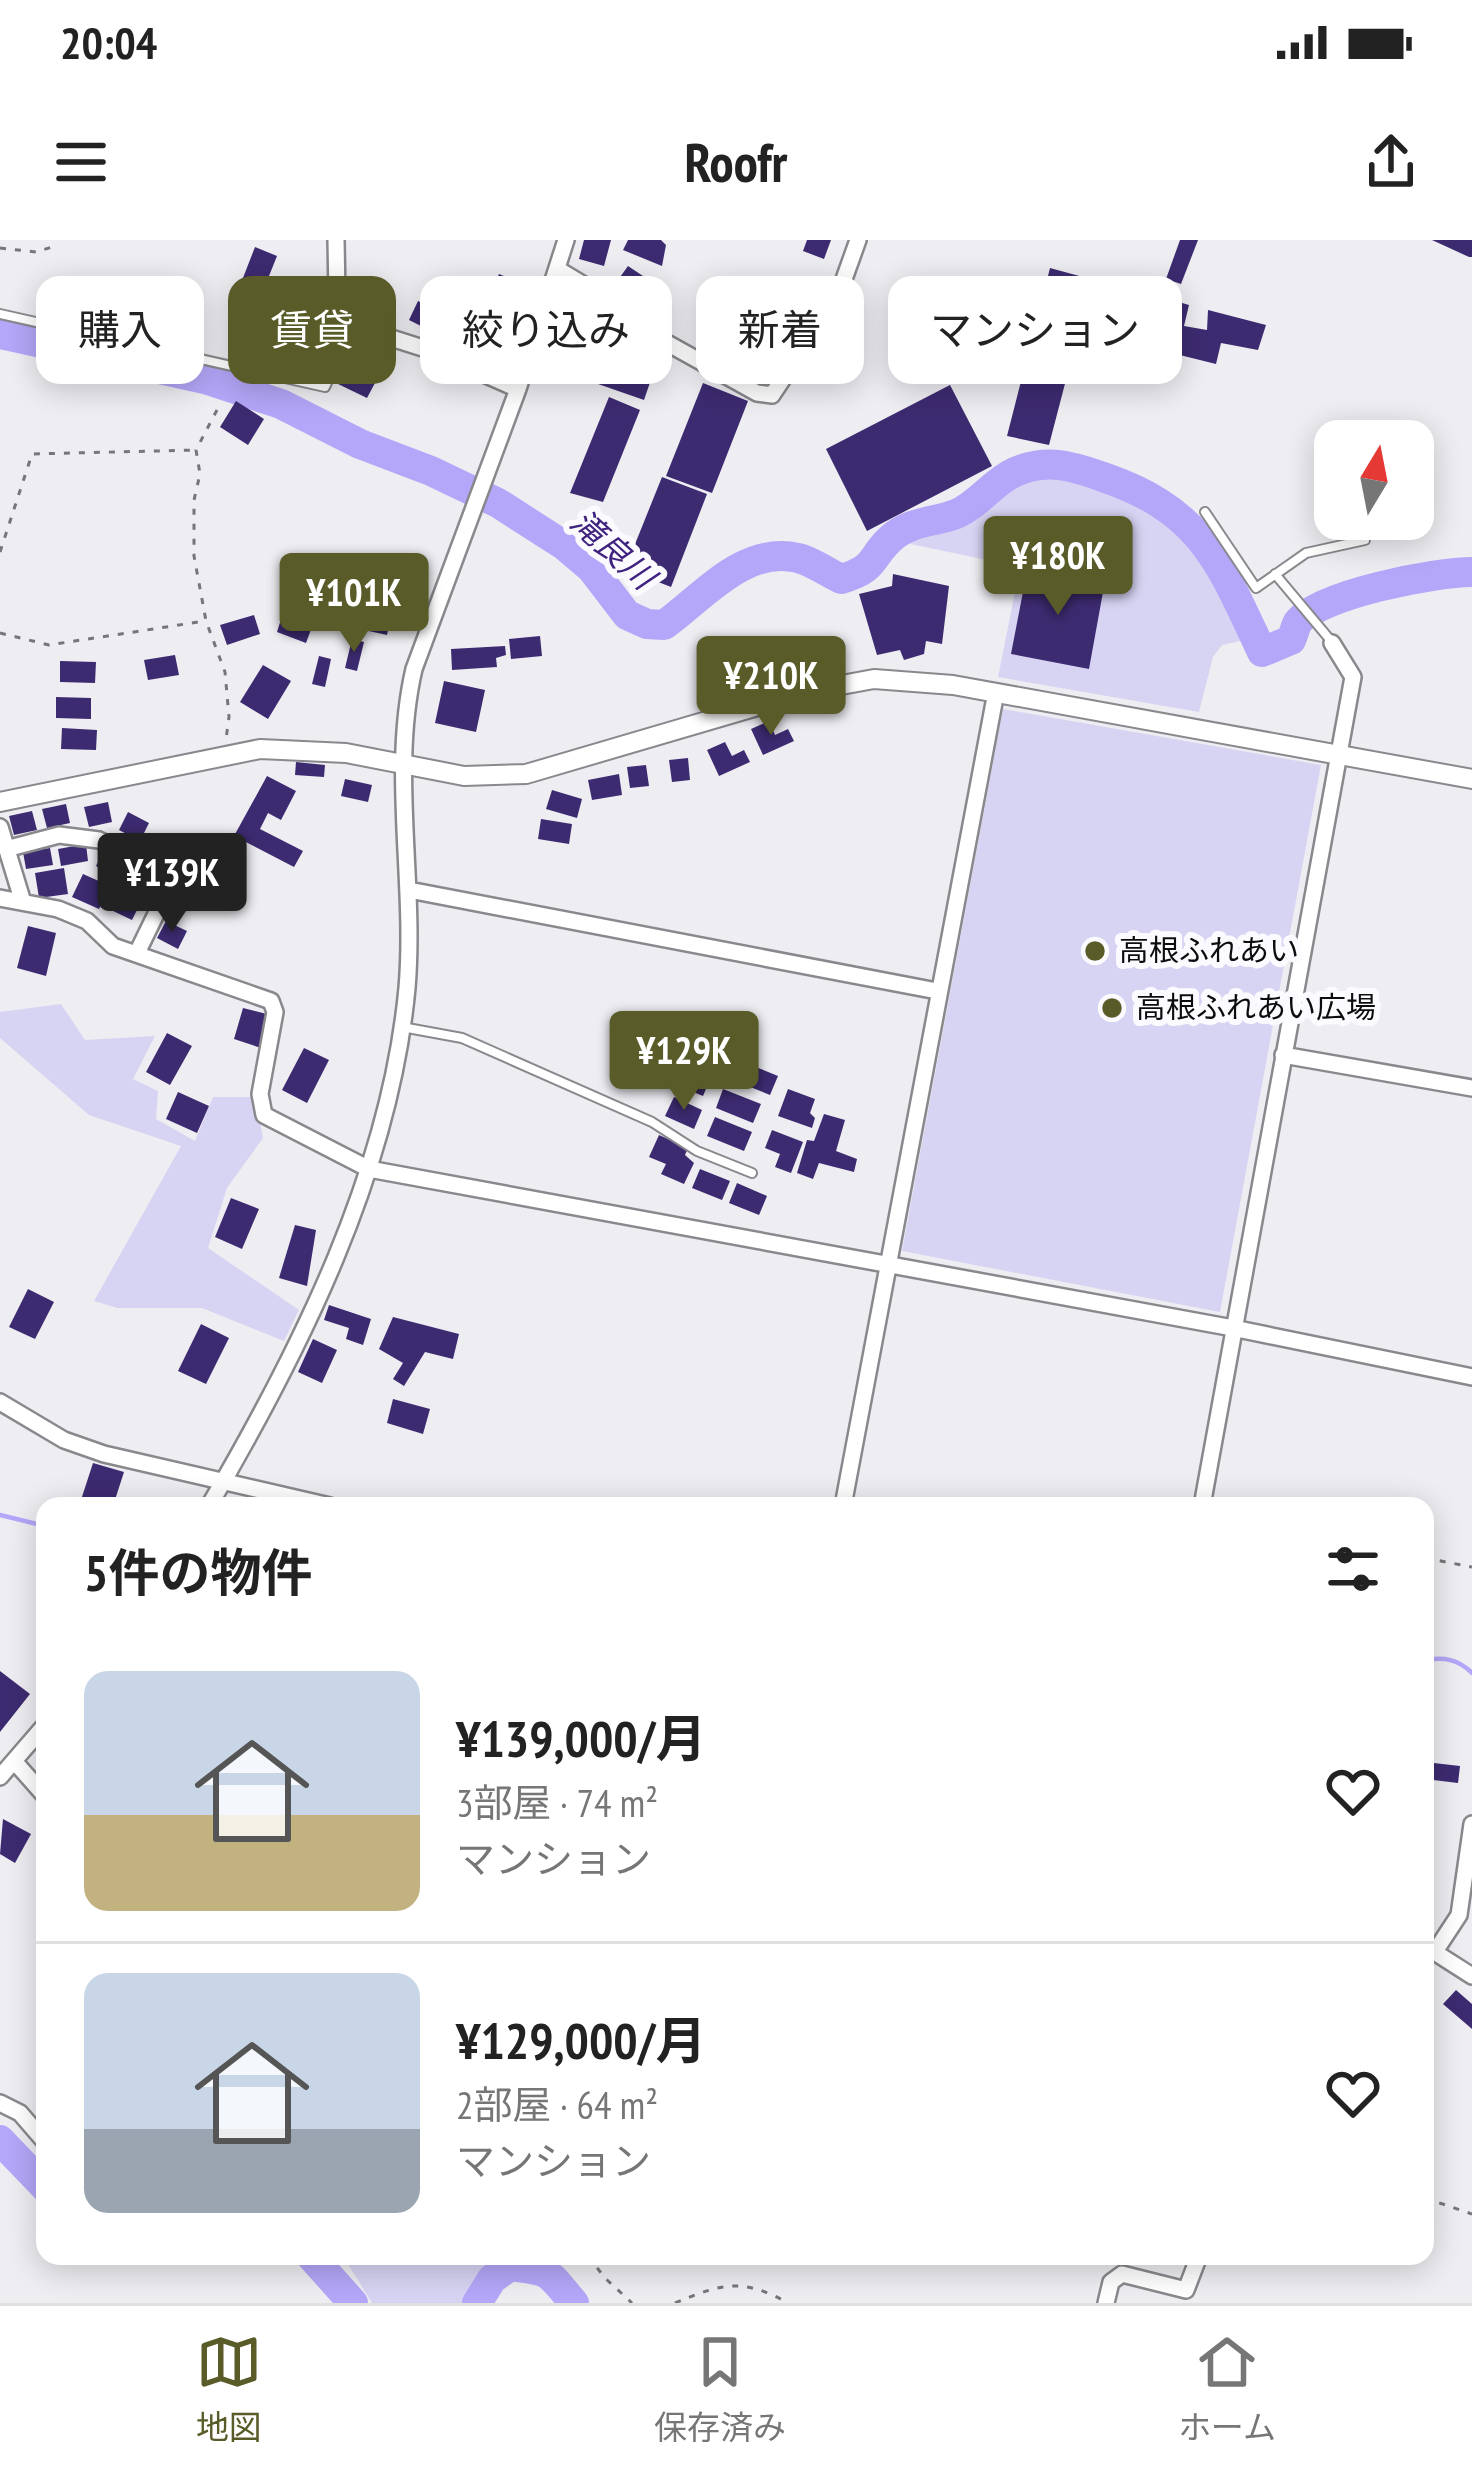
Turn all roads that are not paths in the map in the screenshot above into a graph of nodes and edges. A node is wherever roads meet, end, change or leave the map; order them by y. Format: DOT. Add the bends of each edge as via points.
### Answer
graph roads {
  1 [pos="336,240"];
  2 [pos="566,240"];
  3 [pos="858,240"];
  4 [pos="559,270"];
  5 [pos="337,276"];
  6 [pos="0,314"];
  7 [pos="396,340"];
  8 [pos="228,365"];
  9 [pos="518,388"];
  10 [pos="1205,512"];
  11 [pos="1364,540"];
  12 [pos="1275,574"];
  13 [pos="1332,643"];
  14 [pos="996,692"];
  15 [pos="1341,755"];
  16 [pos="406,766"];
  17 [pos="1472,779"];
  18 [pos="0,802"];
  19 [pos="0,827"];
  20 [pos="6,849"];
  21 [pos="409,890"];
  22 [pos="0,898"];
  23 [pos="22,899"];
  24 [pos="137,953"];
  25 [pos="937,991"];
  26 [pos="400,1026"];
  27 [pos="1283,1055"];
  28 [pos="1472,1088"];
  29 [pos="368,1169"];
  30 [pos="752,1173"];
  31 [pos="888,1266"];
  32 [pos="1233,1328"];
  33 [pos="1472,1377"];
  34 [pos="0,1402"];
  35 [pos="223,1484"];
  36 [pos="215,1497"];
  37 [pos="286,1497"];
  38 [pos="846,1497"];
  39 [pos="1204,1497"];
  40 [pos="36,1735"];
  41 [pos="14,1761"];
  42 [pos="0,1777"];
  43 [pos="36,1786"];
  44 [pos="1472,1824"];
  45 [pos="1434,1943"];
  46 [pos="1434,1951"];
  47 [pos="1472,1976"];
  48 [pos="0,2103"];
  49 [pos="36,2132"];
  50 [pos="1196,2265"];
  51 [pos="1106,2303"];
  1 -- 5 [label="street"];
  2 -- 4 [label="street"];
  3 -- 4 [label="street" via="838,296 772,395 631,323"];
  4 -- 9 [label="street"];
  6 -- 8 [label="lane"];
  7 -- 9 [label="street"];
  9 -- 16 [label="street" via="414,669"];
  10 -- 12 [label="lane" via="1256,588"];
  11 -- 12 [label="lane" via="1306,553"];
  12 -- 13 [label="lane"];
  13 -- 15 [label="street" via="1353,677"];
  14 -- 15 [label="street"];
  14 -- 16 [label="street" via="874,679 526,774 464,776"];
  14 -- 25 [label="street"];
  15 -- 17 [label="street"];
  15 -- 27 [label="street"];
  16 -- 18 [label="street" via="260,749"];
  16 -- 21 [label="street"];
  19 -- 20 [label="street"];
  20 -- 23 [label="street"];
  20 -- 24 [label="street" via="59,835 99,840 175,875"];
  21 -- 25 [label="street"];
  21 -- 26 [label="street"];
  22 -- 23 [label="street"];
  23 -- 24 [label="street" via="87,922 113,946"];
  24 -- 29 [label="street" via="271,1001 264,1115"];
  25 -- 31 [label="street"];
  26 -- 29 [label="street"];
  26 -- 30 [label="lane" via="461,1038"];
  27 -- 28 [label="street"];
  27 -- 32 [label="street"];
  29 -- 31 [label="street"];
  29 -- 35 [label="street" via="310,1311"];
  31 -- 32 [label="street"];
  31 -- 38 [label="street"];
  32 -- 33 [label="street"];
  32 -- 39 [label="street"];
  34 -- 35 [label="street" via="64,1440"];
  35 -- 36 [label="street"];
  35 -- 37 [label="street"];
  40 -- 41 [label="street"];
  41 -- 42 [label="street"];
  41 -- 43 [label="street"];
  44 -- 45 [label="street" via="1459,1915"];
  46 -- 47 [label="street"];
  48 -- 49 [label="street"];
  50 -- 51 [label="street" via="1186,2290 1122,2274"];
}
